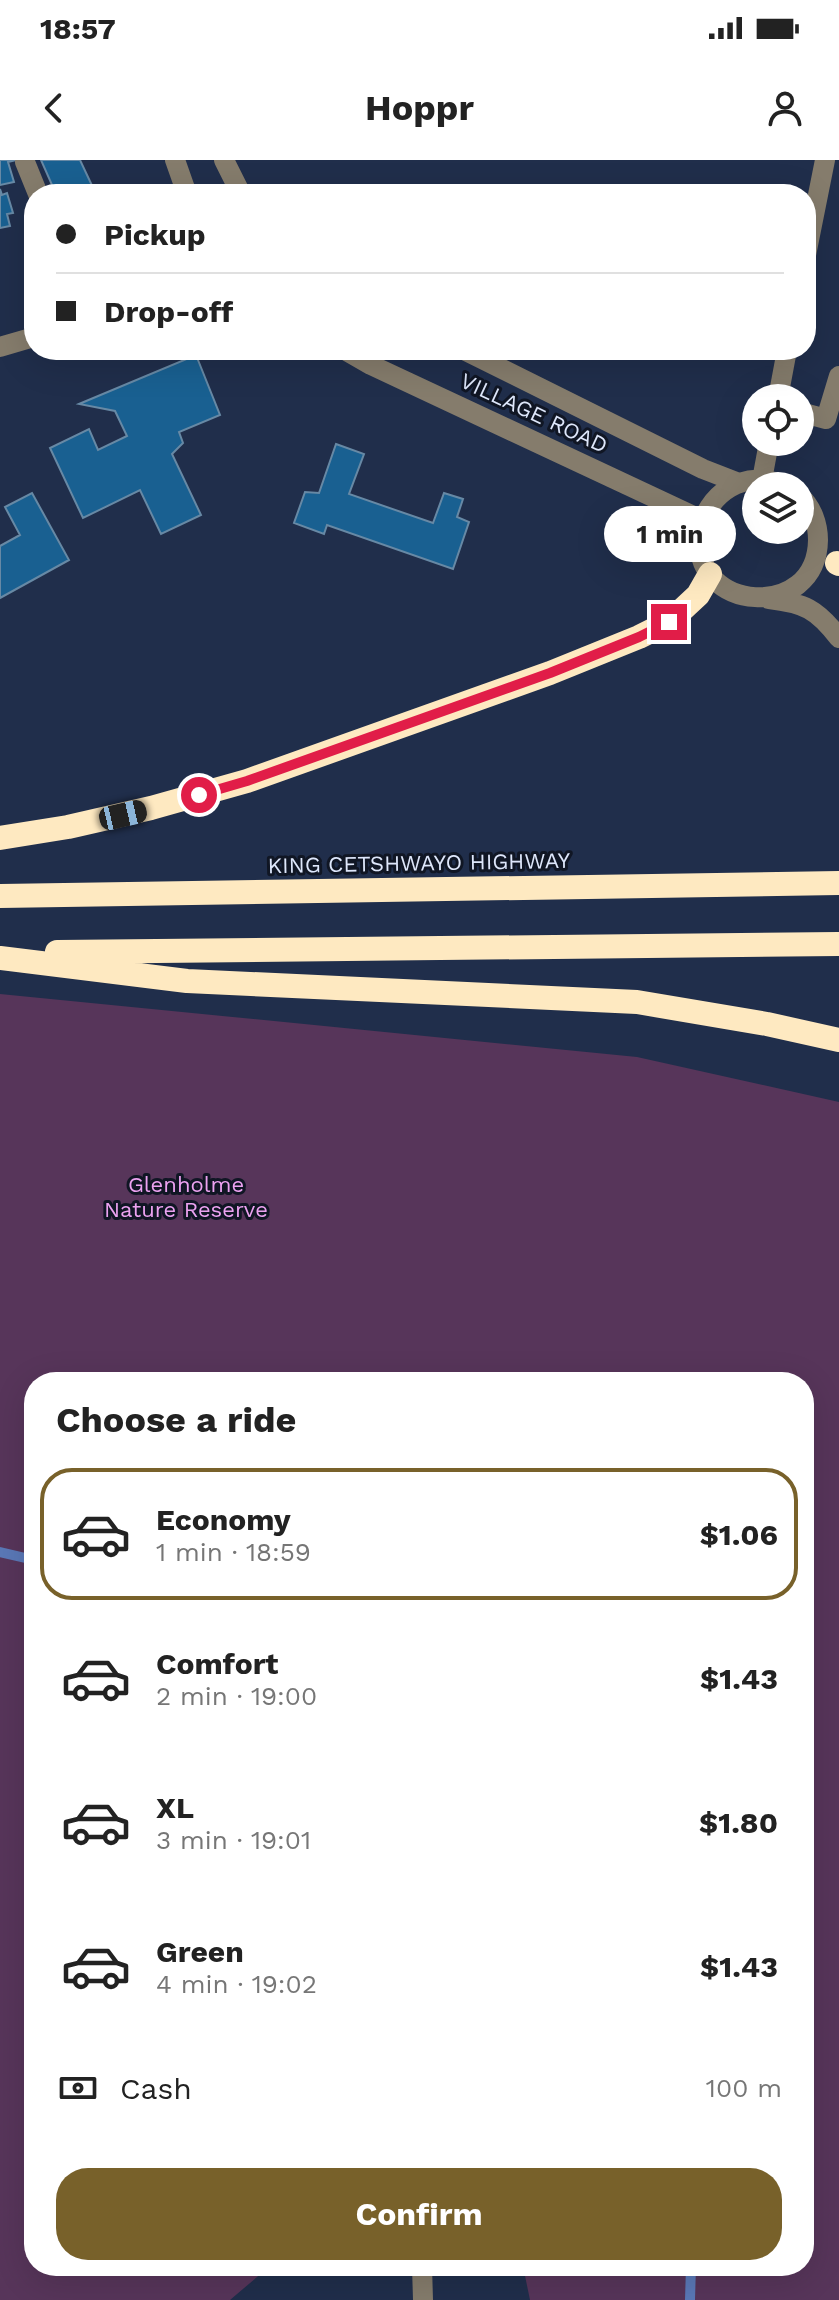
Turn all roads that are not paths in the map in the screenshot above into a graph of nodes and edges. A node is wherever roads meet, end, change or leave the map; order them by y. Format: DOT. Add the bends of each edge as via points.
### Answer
graph roads {
  1 [pos="175,160"];
  2 [pos="224,160"];
  3 [pos="825,160"];
  4 [pos="25,162"];
  5 [pos="34,184"];
  6 [pos="183,184"];
  7 [pos="236,184"];
  8 [pos="816,205"];
  9 [pos="24,340"];
  10 [pos="0,347"];
  11 [pos="362,360"];
  12 [pos="484,360"];
  13 [pos="785,360"];
  14 [pos="839,376"];
  15 [pos="781,384"];
  16 [pos="832,422"];
  17 [pos="739,483"];
  18 [pos="742,483"];
  19 [pos="814,517"];
  20 [pos="702,520"];
  21 [pos="833,560"];
  22 [pos="710,574"];
  23 [pos="766,598"];
  24 [pos="839,638"];
  25 [pos="0,838"];
  26 [pos="839,883"];
  27 [pos="0,896"];
  28 [pos="839,944"];
  29 [pos="0,956"];
  30 [pos="839,1040"];
  31 [pos="422,2276"];
  32 [pos="423,2300"];
  1 -- 6 [label="street"];
  2 -- 7 [label="street"];
  3 -- 8 [label="street"];
  4 -- 5 [label="street"];
  9 -- 10 [label="street"];
  11 -- 20 [label="street, VILLAGE ROAD"];
  12 -- 17 [label="street, VILLAGE ROAD"];
  13 -- 15 [label="street"];
  14 -- 16 [label="street"];
  17 -- 18 [label="street"];
  17 -- 20 [label="street" via="716,497"];
  19 -- 21 [label="street"];
  20 -- 22 [label="street" via="699,539"];
  21 -- 23 [label="street" via="814,564 805,577"];
  22 -- 23 [label="street" via="725,589"];
  22 -- 25 [label="highway" via="698,595 669,622 550,673 247,781 151,808"];
  23 -- 24 [label="street" via="806,606"];
  26 -- 27 [label="highway, KING CETSHWAYO HIGHWAY"];
  28 -- 29 [label="highway"];
  29 -- 30 [label="highway" via="187,981 637,1002"];
  31 -- 32 [label="street"];
}
